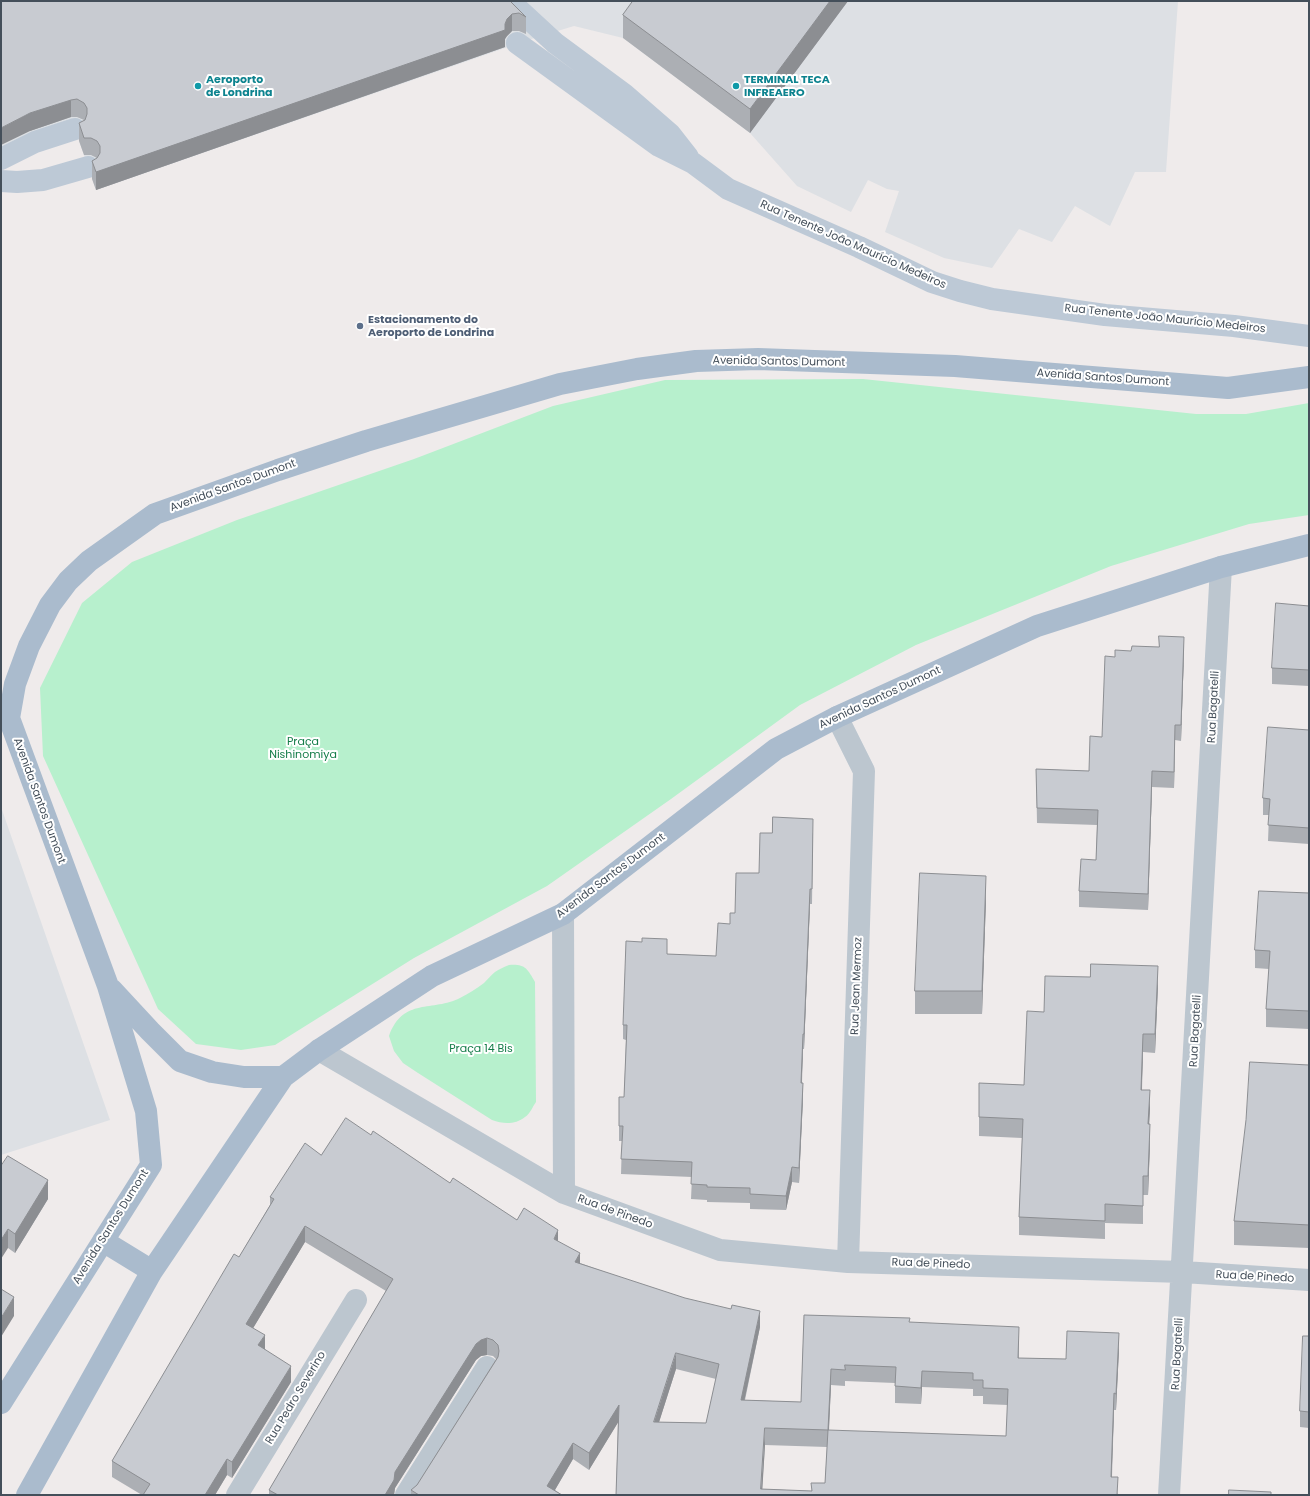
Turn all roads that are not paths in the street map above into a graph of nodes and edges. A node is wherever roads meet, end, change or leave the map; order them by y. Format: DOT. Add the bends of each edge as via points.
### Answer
graph roads {
  1 [pos="517,8"];
  2 [pos="517,43"];
  3 [pos="75,129"];
  4 [pos="1,159"];
  5 [pos="693,163"];
  6 [pos="88,167"];
  7 [pos="1,181"];
  8 [pos="1309,336"];
  9 [pos="1309,377"];
  10 [pos="1309,545"];
  11 [pos="1221,567"];
  12 [pos="1,697"];
  13 [pos="837,717"];
  14 [pos="9,718"];
  15 [pos="563,914"];
  16 [pos="108,986"];
  17 [pos="319,1050"];
  18 [pos="282,1077"];
  19 [pos="564,1194"];
  20 [pos="103,1241"];
  21 [pos="848,1262"];
  22 [pos="152,1271"];
  23 [pos="1183,1272"];
  24 [pos="1309,1280"];
  25 [pos="356,1300"];
  26 [pos="487,1367"];
  27 [pos="1,1403"];
  28 [pos="27,1495"];
  29 [pos="237,1495"];
  30 [pos="406,1495"];
  31 [pos="1169,1495"];
  1 -- 5 [label="street, Rua Tenente João Maurício Medeiros" via="555,44 624,94 653,119 670,134"];
  2 -- 5 [label="street, Rua Tenente João Maurício Medeiros" via="660,146"];
  3 -- 4 [label="street" via="35,142"];
  5 -- 8 [label="street, Rua Tenente João Maurício Medeiros" via="728,189 932,282 960,292 1105,315 1234,326"];
  6 -- 7 [label="street" via="43,180"];
  9 -- 14 [label="main road, Avenida Santos Dumont" via="1228,388 955,366 758,359 696,361 637,368 560,384 366,441 155,514 89,561 68,581 50,605 29,646 15,684"];
  10 -- 11 [label="main road, Avenida Santos Dumont"];
  11 -- 13 [label="main road, Avenida Santos Dumont" via="1037,626"];
  11 -- 23 [label="street, Rua Bagatelli"];
  12 -- 14 [label="street"];
  13 -- 15 [label="main road, Avenida Santos Dumont" via="776,749"];
  13 -- 21 [label="street, Rua Jean Mermoz" via="864,771"];
  14 -- 16 [label="main road, Avenida Santos Dumont"];
  15 -- 17 [label="main road, Avenida Santos Dumont" via="432,976"];
  15 -- 19 [label="street, Rua de Pinedo"];
  16 -- 18 [label="main road" via="180,1061 212,1072 244,1077"];
  16 -- 20 [label="main road, Avenida Santos Dumont" via="146,1111 151,1165"];
  17 -- 18 [label="main road, Avenida Santos Dumont"];
  17 -- 19 [label="street, Rua de Pinedo"];
  18 -- 22 [label="main road, Avenida Santos Dumont"];
  19 -- 21 [label="street, Rua de Pinedo" via="720,1250"];
  20 -- 22 [label="main road"];
  20 -- 27 [label="main road, Avenida Santos Dumont"];
  21 -- 23 [label="street, Rua de Pinedo"];
  22 -- 28 [label="main road, Avenida Santos Dumont"];
  23 -- 24 [label="street, Rua de Pinedo"];
  23 -- 31 [label="street, Rua Bagatelli"];
  25 -- 29 [label="street, Rua Pedro Severino"];
  26 -- 30 [label="street"];
}
